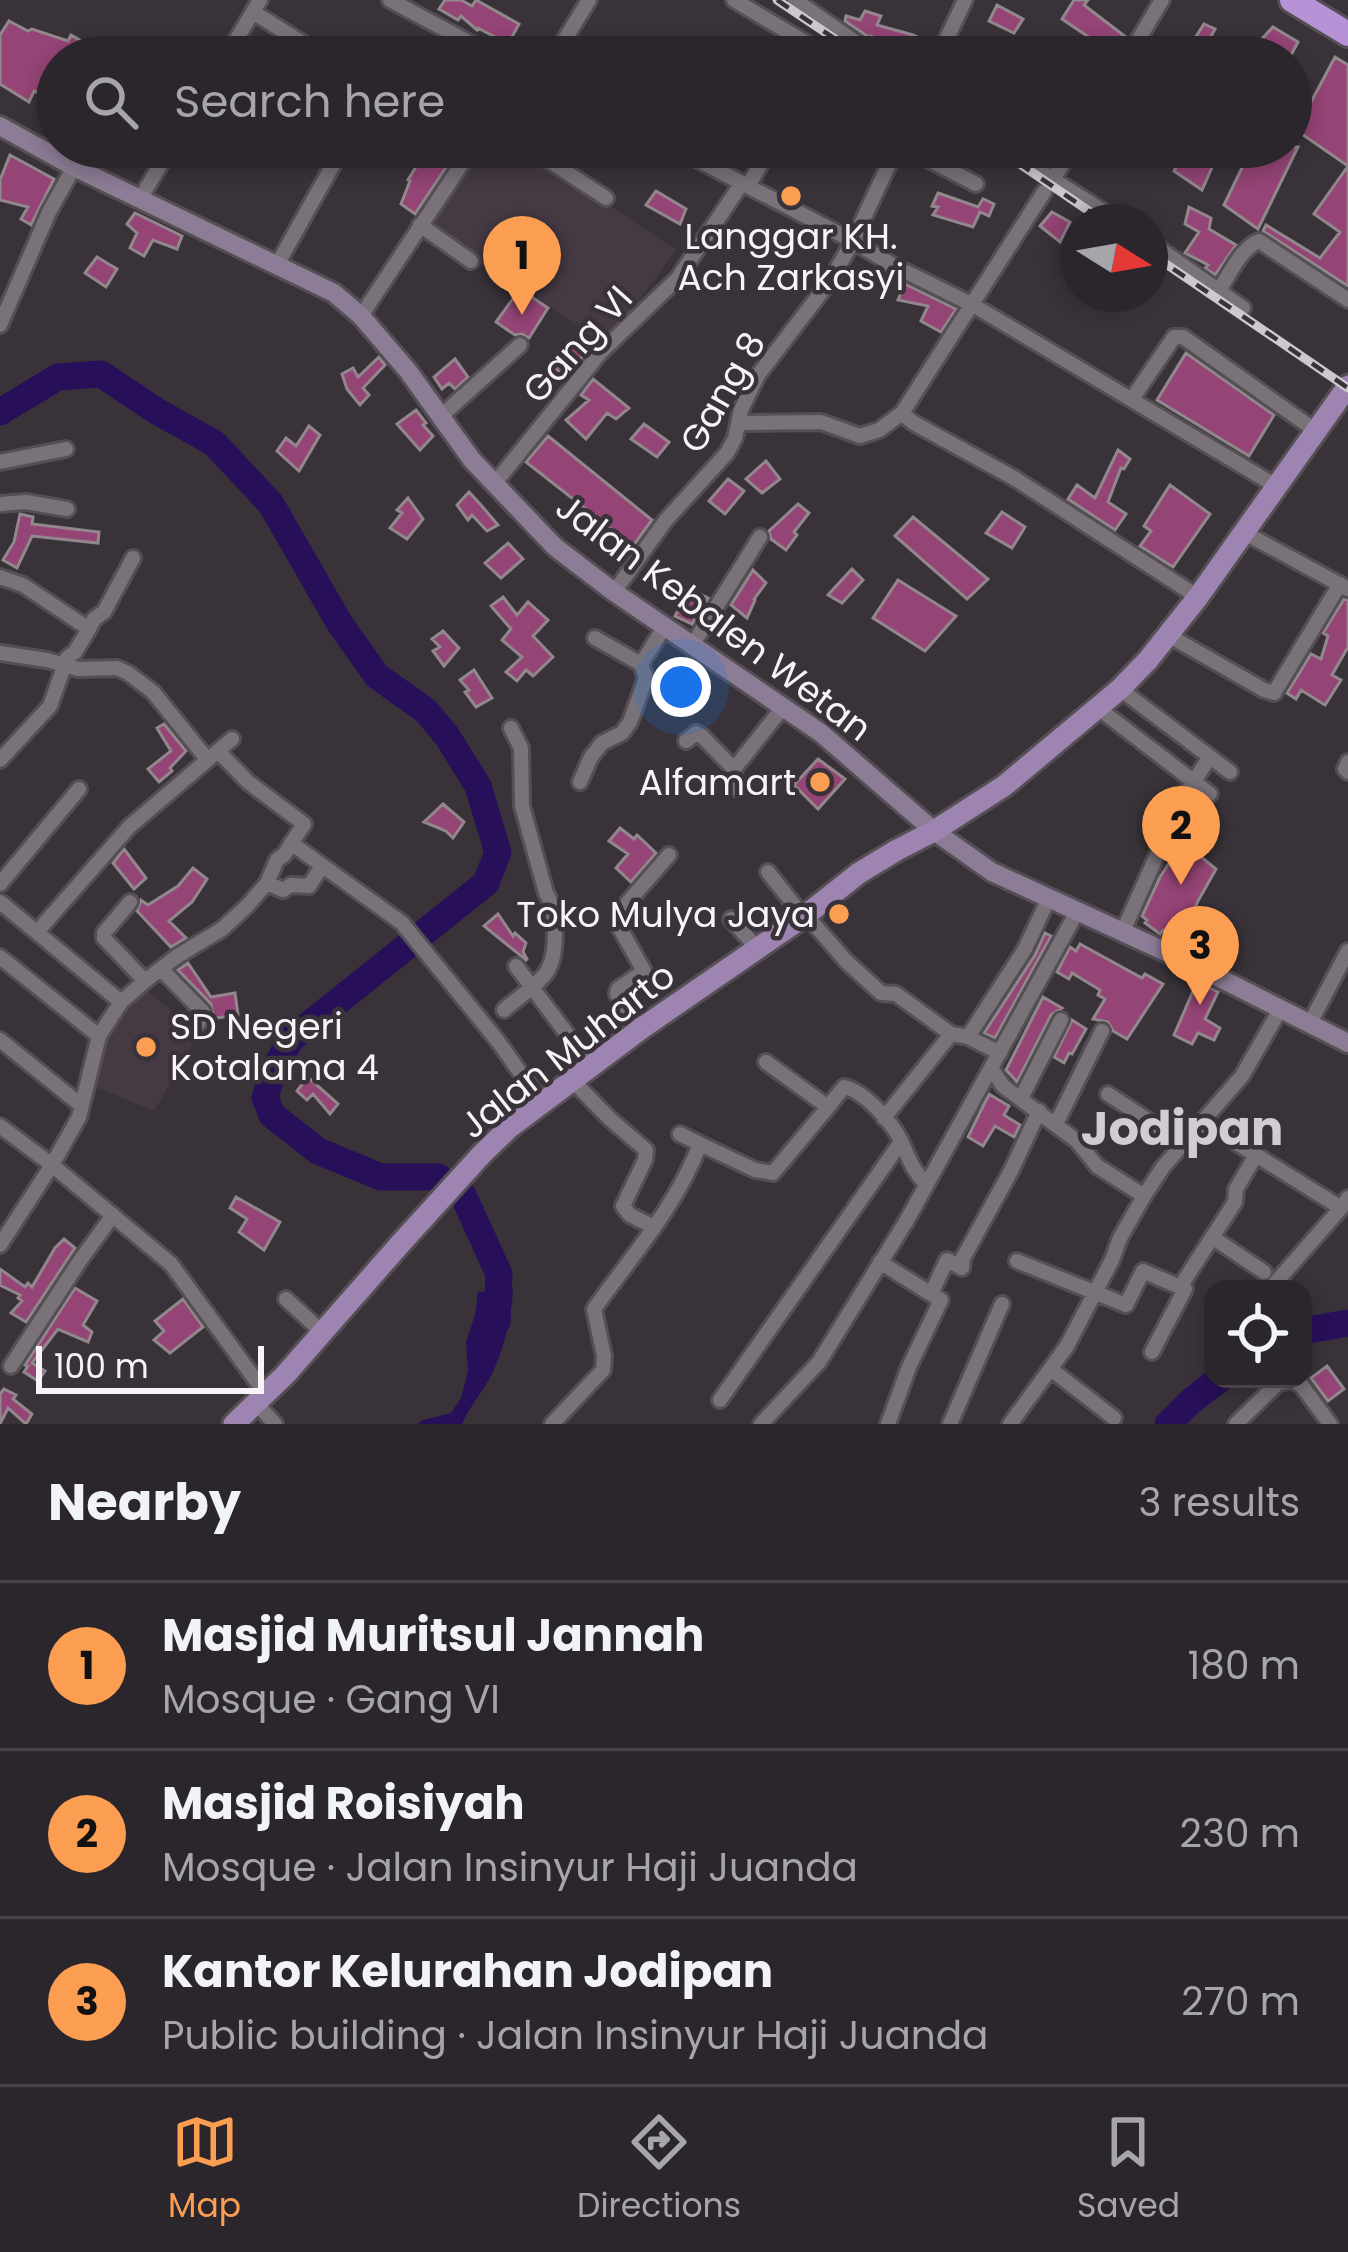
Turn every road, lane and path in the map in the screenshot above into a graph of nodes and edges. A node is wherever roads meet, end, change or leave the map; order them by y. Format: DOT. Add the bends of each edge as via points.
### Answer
graph roads {
  1 [pos="391,0"];
  2 [pos="589,0"];
  3 [pos="734,0"];
  4 [pos="795,0"];
  5 [pos="965,0"];
  6 [pos="1162,0"];
  7 [pos="1292,0"];
  8 [pos="256,6"];
  9 [pos="453,34"];
  10 [pos="1348,34"];
  11 [pos="238,36"];
  12 [pos="297,36"];
  13 [pos="457,36"];
  14 [pos="567,36"];
  15 [pos="795,36"];
  16 [pos="847,36"];
  17 [pos="948,36"];
  18 [pos="1141,36"];
  19 [pos="0,126"];
  20 [pos="36,146"];
  21 [pos="73,168"];
  22 [pos="76,168"];
  23 [pos="158,168"];
  24 [pos="331,168"];
  25 [pos="458,168"];
  26 [pos="560,168"];
  27 [pos="714,168"];
  28 [pos="756,168"];
  29 [pos="890,168"];
  30 [pos="944,168"];
  31 [pos="1027,168"];
  32 [pos="1059,168"];
  33 [pos="745,184"];
  34 [pos="976,184"];
  35 [pos="1048,186"];
  36 [pos="606,198"];
  37 [pos="140,199"];
  38 [pos="1084,204"];
  39 [pos="420,225"];
  40 [pos="853,241"];
  41 [pos="1168,255"];
  42 [pos="471,261"];
  43 [pos="277,265"];
  44 [pos="1219,290"];
  45 [pos="1348,300"];
  46 [pos="973,305"];
  47 [pos="1243,308"];
  48 [pos="361,316"];
  49 [pos="0,325"];
  50 [pos="520,345"];
  51 [pos="1132,399"];
  52 [pos="1344,401"];
  53 [pos="902,413"];
  54 [pos="440,417"];
  55 [pos="739,423"];
  56 [pos="1316,431"];
  57 [pos="66,448"];
  58 [pos="0,462"];
  59 [pos="495,483"];
  60 [pos="1276,486"];
  61 [pos="0,504"];
  62 [pos="67,509"];
  63 [pos="1243,532"];
  64 [pos="760,537"];
  65 [pos="133,558"];
  66 [pos="0,577"];
  67 [pos="1344,587"];
  68 [pos="614,592"];
  69 [pos="1198,597"];
  70 [pos="665,626"];
  71 [pos="89,629"];
  72 [pos="1168,635"];
  73 [pos="596,638"];
  74 [pos="693,644"];
  75 [pos="0,653"];
  76 [pos="640,664"];
  77 [pos="64,666"];
  78 [pos="1120,689"];
  79 [pos="784,706"];
  80 [pos="1098,708"];
  81 [pos="511,728"];
  82 [pos="232,739"];
  83 [pos="686,741"];
  84 [pos="212,755"];
  85 [pos="1209,758"];
  86 [pos="0,760"];
  87 [pos="1348,762"];
  88 [pos="734,769"];
  89 [pos="1230,772"];
  90 [pos="1348,772"];
  91 [pos="580,782"];
  92 [pos="1192,782"];
  93 [pos="736,788"];
  94 [pos="80,789"];
  95 [pos="1210,794"];
  96 [pos="934,832"];
  97 [pos="291,843"];
  98 [pos="669,855"];
  99 [pos="322,866"];
  100 [pos="768,872"];
  101 [pos="268,883"];
  102 [pos="0,884"];
  103 [pos="1048,900"];
  104 [pos="0,902"];
  105 [pos="130,902"];
  106 [pos="1077,913"];
  107 [pos="805,915"];
  108 [pos="731,919"];
  109 [pos="37,932"];
  110 [pos="1123,933"];
  111 [pos="758,948"];
  112 [pos="1348,951"];
  113 [pos="0,957"];
  114 [pos="516,966"];
  115 [pos="161,969"];
  116 [pos="146,981"];
  117 [pos="531,986"];
  118 [pos="121,1003"];
  119 [pos="1281,1008"];
  120 [pos="504,1010"];
  121 [pos="1061,1020"];
  122 [pos="1310,1023"];
  123 [pos="196,1026"];
  124 [pos="642,1028"];
  125 [pos="1102,1031"];
  126 [pos="951,1034"];
  127 [pos="99,1036"];
  128 [pos="968,1037"];
  129 [pos="0,1040"];
  130 [pos="1348,1043"];
  131 [pos="1000,1052"];
  132 [pos="766,1062"];
  133 [pos="991,1069"];
  134 [pos="582,1073"];
  135 [pos="1108,1094"];
  136 [pos="1021,1098"];
  137 [pos="542,1103"];
  138 [pos="82,1106"];
  139 [pos="828,1107"];
  140 [pos="1039,1112"];
  141 [pos="884,1118"];
  142 [pos="1203,1122"];
  143 [pos="1056,1124"];
  144 [pos="0,1126"];
  145 [pos="680,1134"];
  146 [pos="901,1142"];
  147 [pos="700,1144"];
  148 [pos="1184,1144"];
  149 [pos="1256,1155"];
  150 [pos="52,1165"];
  151 [pos="926,1184"];
  152 [pos="1144,1196"];
  153 [pos="1344,1203"];
  154 [pos="113,1215"];
  155 [pos="654,1228"];
  156 [pos="1212,1238"];
  157 [pos="0,1245"];
  158 [pos="1017,1261"];
  159 [pos="880,1262"];
  160 [pos="1264,1272"];
  161 [pos="1278,1280"];
  162 [pos="1180,1287"];
  163 [pos="1095,1292"];
  164 [pos="931,1294"];
  165 [pos="286,1299"];
  166 [pos="1002,1304"];
  167 [pos="322,1332"];
  168 [pos="1152,1352"];
  169 [pos="11,1366"];
  170 [pos="1052,1370"];
  171 [pos="261,1398"];
  172 [pos="720,1400"];
  173 [pos="1114,1418"];
  174 [pos="767,1422"];
  175 [pos="234,1424"];
  176 [pos="275,1424"];
  177 [pos="552,1424"];
  178 [pos="888,1424"];
  179 [pos="950,1424"];
  180 [pos="1010,1424"];
  181 [pos="1236,1424"];
  182 [pos="1330,1424"];
  1 -- 9 [label="street"];
  2 -- 14 [label="street"];
  3 -- 15 [label="street"];
  4 -- 16 [label="street"];
  5 -- 17 [label="street"];
  6 -- 18 [label="street"];
  7 -- 10 [label="highway"];
  8 -- 11 [label="street"];
  8 -- 12 [label="street"];
  9 -- 13 [label="street"];
  19 -- 20 [label="main road, Jalan Kebalen Wetan"];
  21 -- 49 [label="street"];
  22 -- 37 [label="main road, Jalan Kebalen Wetan"];
  23 -- 37 [label="street"];
  24 -- 43 [label="street"];
  25 -- 39 [label="street"];
  26 -- 36 [label="street"];
  27 -- 33 [label="street"];
  28 -- 33 [label="street, Gang VI"];
  29 -- 40 [label="street, Gang 8"];
  30 -- 34 [label="street"];
  31 -- 35 [label="street"];
  32 -- 35 [label="street"];
  33 -- 40 [label="street"];
  33 -- 59 [label="street, Gang VI" via="678,278 600,353"];
  35 -- 38 [label="street"];
  35 -- 46 [label="street"];
  37 -- 43 [label="main road, Jalan Kebalen Wetan"];
  39 -- 42 [label="street"];
  39 -- 48 [label="street"];
  40 -- 46 [label="street"];
  40 -- 55 [label="street, Gang 8" via="758,375"];
  41 -- 44 [label="street"];
  43 -- 48 [label="main road, Jalan Kebalen Wetan"];
  44 -- 45 [label="street" via="1259,241"];
  44 -- 47 [label="street"];
  46 -- 51 [label="street"];
  46 -- 53 [label="street"];
  48 -- 54 [label="main road, Jalan Kebalen Wetan"];
  50 -- 54 [label="street"];
  51 -- 56 [label="street" via="1174,337 1183,337"];
  51 -- 60 [label="street"];
  52 -- 56 [label="main road, Jalan Muharto"];
  53 -- 55 [label="street" via="860,436 821,422"];
  53 -- 69 [label="street"];
  54 -- 59 [label="main road, Jalan Kebalen Wetan"];
  55 -- 68 [label="street, Gang 8" via="721,462"];
  56 -- 60 [label="main road, Jalan Muharto"];
  57 -- 58 [label="street"];
  59 -- 68 [label="main road, Jalan Kebalen Wetan" via="555,547"];
  60 -- 63 [label="main road, Jalan Muharto"];
  61 -- 62 [label="street"];
  63 -- 67 [label="street"];
  63 -- 69 [label="main road, Jalan Muharto"];
  64 -- 74 [label="street"];
  65 -- 71 [label="street"];
  66 -- 71 [label="street"];
  67 -- 72 [label="street" via="1274,693"];
  68 -- 70 [label="main road, Jalan Kebalen Wetan"];
  69 -- 72 [label="main road, Jalan Muharto"];
  70 -- 74 [label="main road, Jalan Kebalen Wetan"];
  70 -- 76 [label="street"];
  71 -- 77 [label="street"];
  72 -- 78 [label="main road, Jalan Muharto"];
  73 -- 76 [label="street"];
  74 -- 79 [label="main road, Jalan Kebalen Wetan"];
  75 -- 77 [label="street"];
  76 -- 91 [label="street" via="646,678 630,722 602,743"];
  77 -- 84 [label="street" via="128,673"];
  77 -- 86 [label="street" via="50,706"];
  78 -- 80 [label="main road, Jalan Muharto"];
  78 -- 85 [label="street"];
  79 -- 88 [label="street"];
  79 -- 96 [label="main road, Jalan Kebalen Wetan"];
  80 -- 92 [label="street"];
  80 -- 96 [label="main road, Jalan Muharto"];
  81 -- 117 [label="street" via="521,748 522,806 554,913 550,967"];
  82 -- 84 [label="street"];
  83 -- 88 [label="street" via="702,736"];
  84 -- 97 [label="street" via="307,815"];
  84 -- 109 [label="street" via="129,827"];
  85 -- 89 [label="street"];
  85 -- 92 [label="street"];
  87 -- 90 [label="street"];
  88 -- 93 [label="street"];
  92 -- 95 [label="street"];
  92 -- 110 [label="street"];
  94 -- 102 [label="street"];
  96 -- 103 [label="main road, Jalan Kebalen Wetan"];
  96 -- 107 [label="main road, Jalan Muharto" via="859,873"];
  97 -- 99 [label="street"];
  97 -- 101 [label="street"];
  98 -- 124 [label="street" via="617,919 644,971 617,994"];
  99 -- 101 [label="street" via="309,886"];
  99 -- 137 [label="street" via="401,923"];
  100 -- 107 [label="street"];
  101 -- 115 [label="street" via="232,921"];
  103 -- 106 [label="main road, Jalan Kebalen Wetan"];
  103 -- 128 [label="street"];
  104 -- 109 [label="street"];
  105 -- 116 [label="street" via="104,938"];
  106 -- 110 [label="main road, Jalan Kebalen Wetan"];
  106 -- 131 [label="street"];
  107 -- 111 [label="main road, Jalan Muharto"];
  107 -- 126 [label="street" via="881,993 896,994"];
  108 -- 111 [label="street"];
  109 -- 118 [label="street"];
  110 -- 119 [label="main road, Jalan Kebalen Wetan"];
  111 -- 124 [label="main road, Jalan Muharto"];
  112 -- 122 [label="street"];
  113 -- 127 [label="street"];
  114 -- 117 [label="street"];
  115 -- 116 [label="street"];
  115 -- 123 [label="street" via="202,1012"];
  116 -- 118 [label="street"];
  117 -- 120 [label="street"];
  117 -- 134 [label="street"];
  118 -- 127 [label="street"];
  119 -- 122 [label="main road, Jalan Kebalen Wetan"];
  119 -- 142 [label="street" via="1242,1076"];
  121 -- 136 [label="street"];
  122 -- 130 [label="main road, Jalan Kebalen Wetan"];
  124 -- 134 [label="main road, Jalan Muharto"];
  125 -- 143 [label="street"];
  126 -- 128 [label="street"];
  126 -- 141 [label="street"];
  127 -- 138 [label="street"];
  128 -- 131 [label="street"];
  129 -- 138 [label="street"];
  131 -- 133 [label="street"];
  132 -- 139 [label="street"];
  133 -- 136 [label="street"];
  133 -- 151 [label="street"];
  134 -- 137 [label="main road, Jalan Muharto"];
  134 -- 155 [label="street" via="610,1119 645,1148 623,1206"];
  135 -- 148 [label="street"];
  136 -- 140 [label="street"];
  137 -- 167 [label="main road, Jalan Muharto" via="482,1154"];
  138 -- 150 [label="street"];
  139 -- 141 [label="street" via="850,1087"];
  139 -- 147 [label="street" via="773,1174"];
  140 -- 143 [label="street"];
  140 -- 164 [label="street" via="962,1268 947,1260"];
  141 -- 146 [label="street"];
  142 -- 148 [label="street"];
  142 -- 149 [label="street"];
  143 -- 152 [label="street" via="1097,1166"];
  144 -- 150 [label="street"];
  145 -- 147 [label="street"];
  146 -- 151 [label="street"];
  146 -- 172 [label="street"];
  147 -- 155 [label="street"];
  148 -- 152 [label="street"];
  149 -- 153 [label="street"];
  149 -- 156 [label="street"];
  150 -- 154 [label="street"];
  150 -- 157 [label="street"];
  151 -- 159 [label="street"];
  152 -- 163 [label="street"];
  153 -- 161 [label="street"];
  154 -- 169 [label="street"];
  154 -- 171 [label="street" via="171,1264"];
  155 -- 177 [label="street" via="595,1309 603,1370"];
  156 -- 160 [label="street"];
  156 -- 162 [label="street"];
  158 -- 163 [label="street"];
  159 -- 164 [label="street"];
  159 -- 174 [label="street" via="819,1362"];
  162 -- 163 [label="street" via="1143,1271 1126,1305"];
  162 -- 168 [label="street"];
  163 -- 170 [label="street"];
  164 -- 178 [label="street" via="941,1300"];
  165 -- 167 [label="street"];
  166 -- 179 [label="street"];
  167 -- 171 [label="main road, Jalan Muharto"];
  170 -- 173 [label="street"];
  170 -- 180 [label="street"];
  171 -- 175 [label="main road, Jalan Muharto"];
  171 -- 176 [label="street"];
  181 -- 182 [label="street" via="1278,1383 1293,1380"];
}
